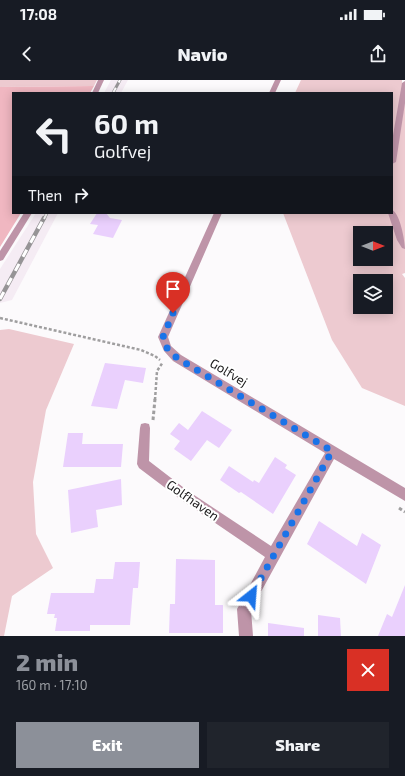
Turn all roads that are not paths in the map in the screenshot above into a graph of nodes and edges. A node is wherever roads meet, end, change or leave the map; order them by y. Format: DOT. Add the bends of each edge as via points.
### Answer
graph roads {
  1 [pos="101,80"];
  2 [pos="278,80"];
  3 [pos="405,83"];
  4 [pos="95,92"];
  5 [pos="272,92"];
  6 [pos="393,156"];
  7 [pos="27,214"];
  8 [pos="218,214"];
  9 [pos="392,214"];
  10 [pos="405,246"];
  11 [pos="0,258"];
  12 [pos="145,428"];
  13 [pos="332,451"];
  14 [pos="405,495"];
  15 [pos="273,555"];
  16 [pos="246,636"];
  1 -- 4 [label="street"];
  2 -- 5 [label="street"];
  3 -- 6 [label="street"];
  7 -- 11 [label="street"];
  8 -- 13 [label="street, Golfvej" via="163,337 167,348 177,358"];
  9 -- 10 [label="street"];
  12 -- 15 [label="street, Golfhaven" via="143,464"];
  13 -- 14 [label="street, Golfvej"];
  13 -- 15 [label="street"];
  15 -- 16 [label="street" via="244,609"];
}
